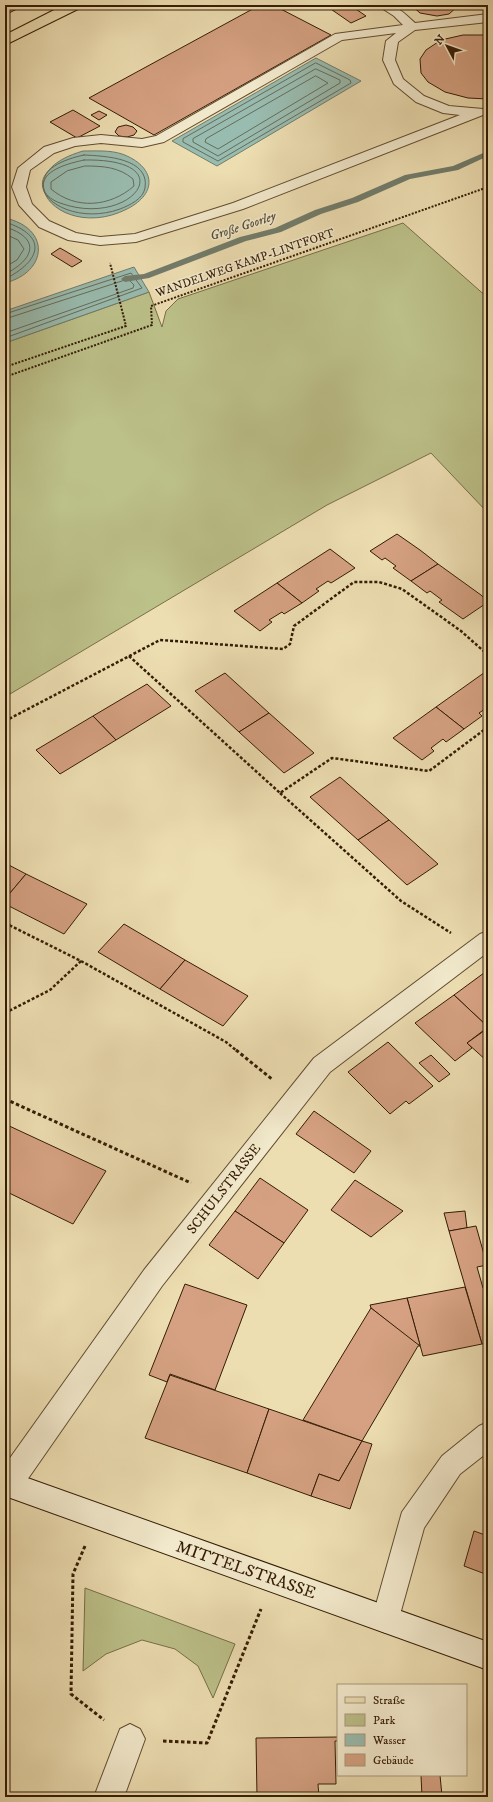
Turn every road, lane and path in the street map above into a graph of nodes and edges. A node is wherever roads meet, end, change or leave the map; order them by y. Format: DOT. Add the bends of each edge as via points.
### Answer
graph roads {
  1 [pos="75,5"];
  2 [pos="383,5"];
  3 [pos="488,18"];
  4 [pos="412,26"];
  5 [pos="5,41"];
  6 [pos="484,113"];
  7 [pos="488,187"];
  8 [pos="112,274"];
  9 [pos="5,367"];
  10 [pos="5,377"];
  11 [pos="488,654"];
  12 [pos="129,656"];
  13 [pos="5,721"];
  14 [pos="488,727"];
  15 [pos="280,793"];
  16 [pos="5,923"];
  17 [pos="482,944"];
  18 [pos="81,961"];
  19 [pos="5,1013"];
  20 [pos="5,1099"];
  21 [pos="296,1099"];
  22 [pos="220,1195"];
  23 [pos="488,1435"];
  24 [pos="7,1484"];
  25 [pos="97,1517"];
  26 [pos="272,1579"];
  27 [pos="386,1619"];
  28 [pos="488,1656"];
  29 [pos="130,1739"];
  30 [pos="109,1797"];
  1 -- 5 [label="main road"];
  2 -- 4 [label="lane"];
  3 -- 4 [label="lane"];
  4 -- 6 [label="lane" via="392,41 389,60 398,81 420,99 447,110"];
  4 -- 6 [label="lane" via="338,37 160,139 142,143 101,139 73,142 49,150 24,168 19,187 26,205 44,224 73,237 100,241 136,238 238,206"];
  7 -- 10 [label="path, WANDELWEG KAMP-LINTFORT" via="151,306 152,325"];
  8 -- 9 [label="path" via="126,326"];
  11 -- 12 [label="path" via="461,631 402,589 379,582 354,582 294,626 290,644 283,649 160,640"];
  12 -- 13 [label="path"];
  12 -- 15 [label="path"];
  14 -- 15 [label="path" via="429,771 332,758"];
  15 -- 17 [label="path" via="401,900"];
  16 -- 18 [label="path"];
  17 -- 21 [label="street, SCHULSTRASSE" via="322,1065"];
  18 -- 19 [label="path" via="50,990"];
  18 -- 21 [label="path" via="226,1042"];
  20 -- 22 [label="path"];
  21 -- 22 [label="street, SCHULSTRASSE"];
  22 -- 24 [label="street, SCHULSTRASSE" via="153,1278"];
  23 -- 27 [label="street" via="451,1465 412,1522"];
  24 -- 25 [label="street, MITTELSTRASSE"];
  25 -- 26 [label="street, MITTELSTRASSE"];
  25 -- 29 [label="path" via="73,1574 71,1694"];
  26 -- 27 [label="street, MITTELSTRASSE"];
  26 -- 29 [label="path" via="207,1743"];
  27 -- 28 [label="street, MITTELSTRASSE"];
  29 -- 30 [label="street"];
}
